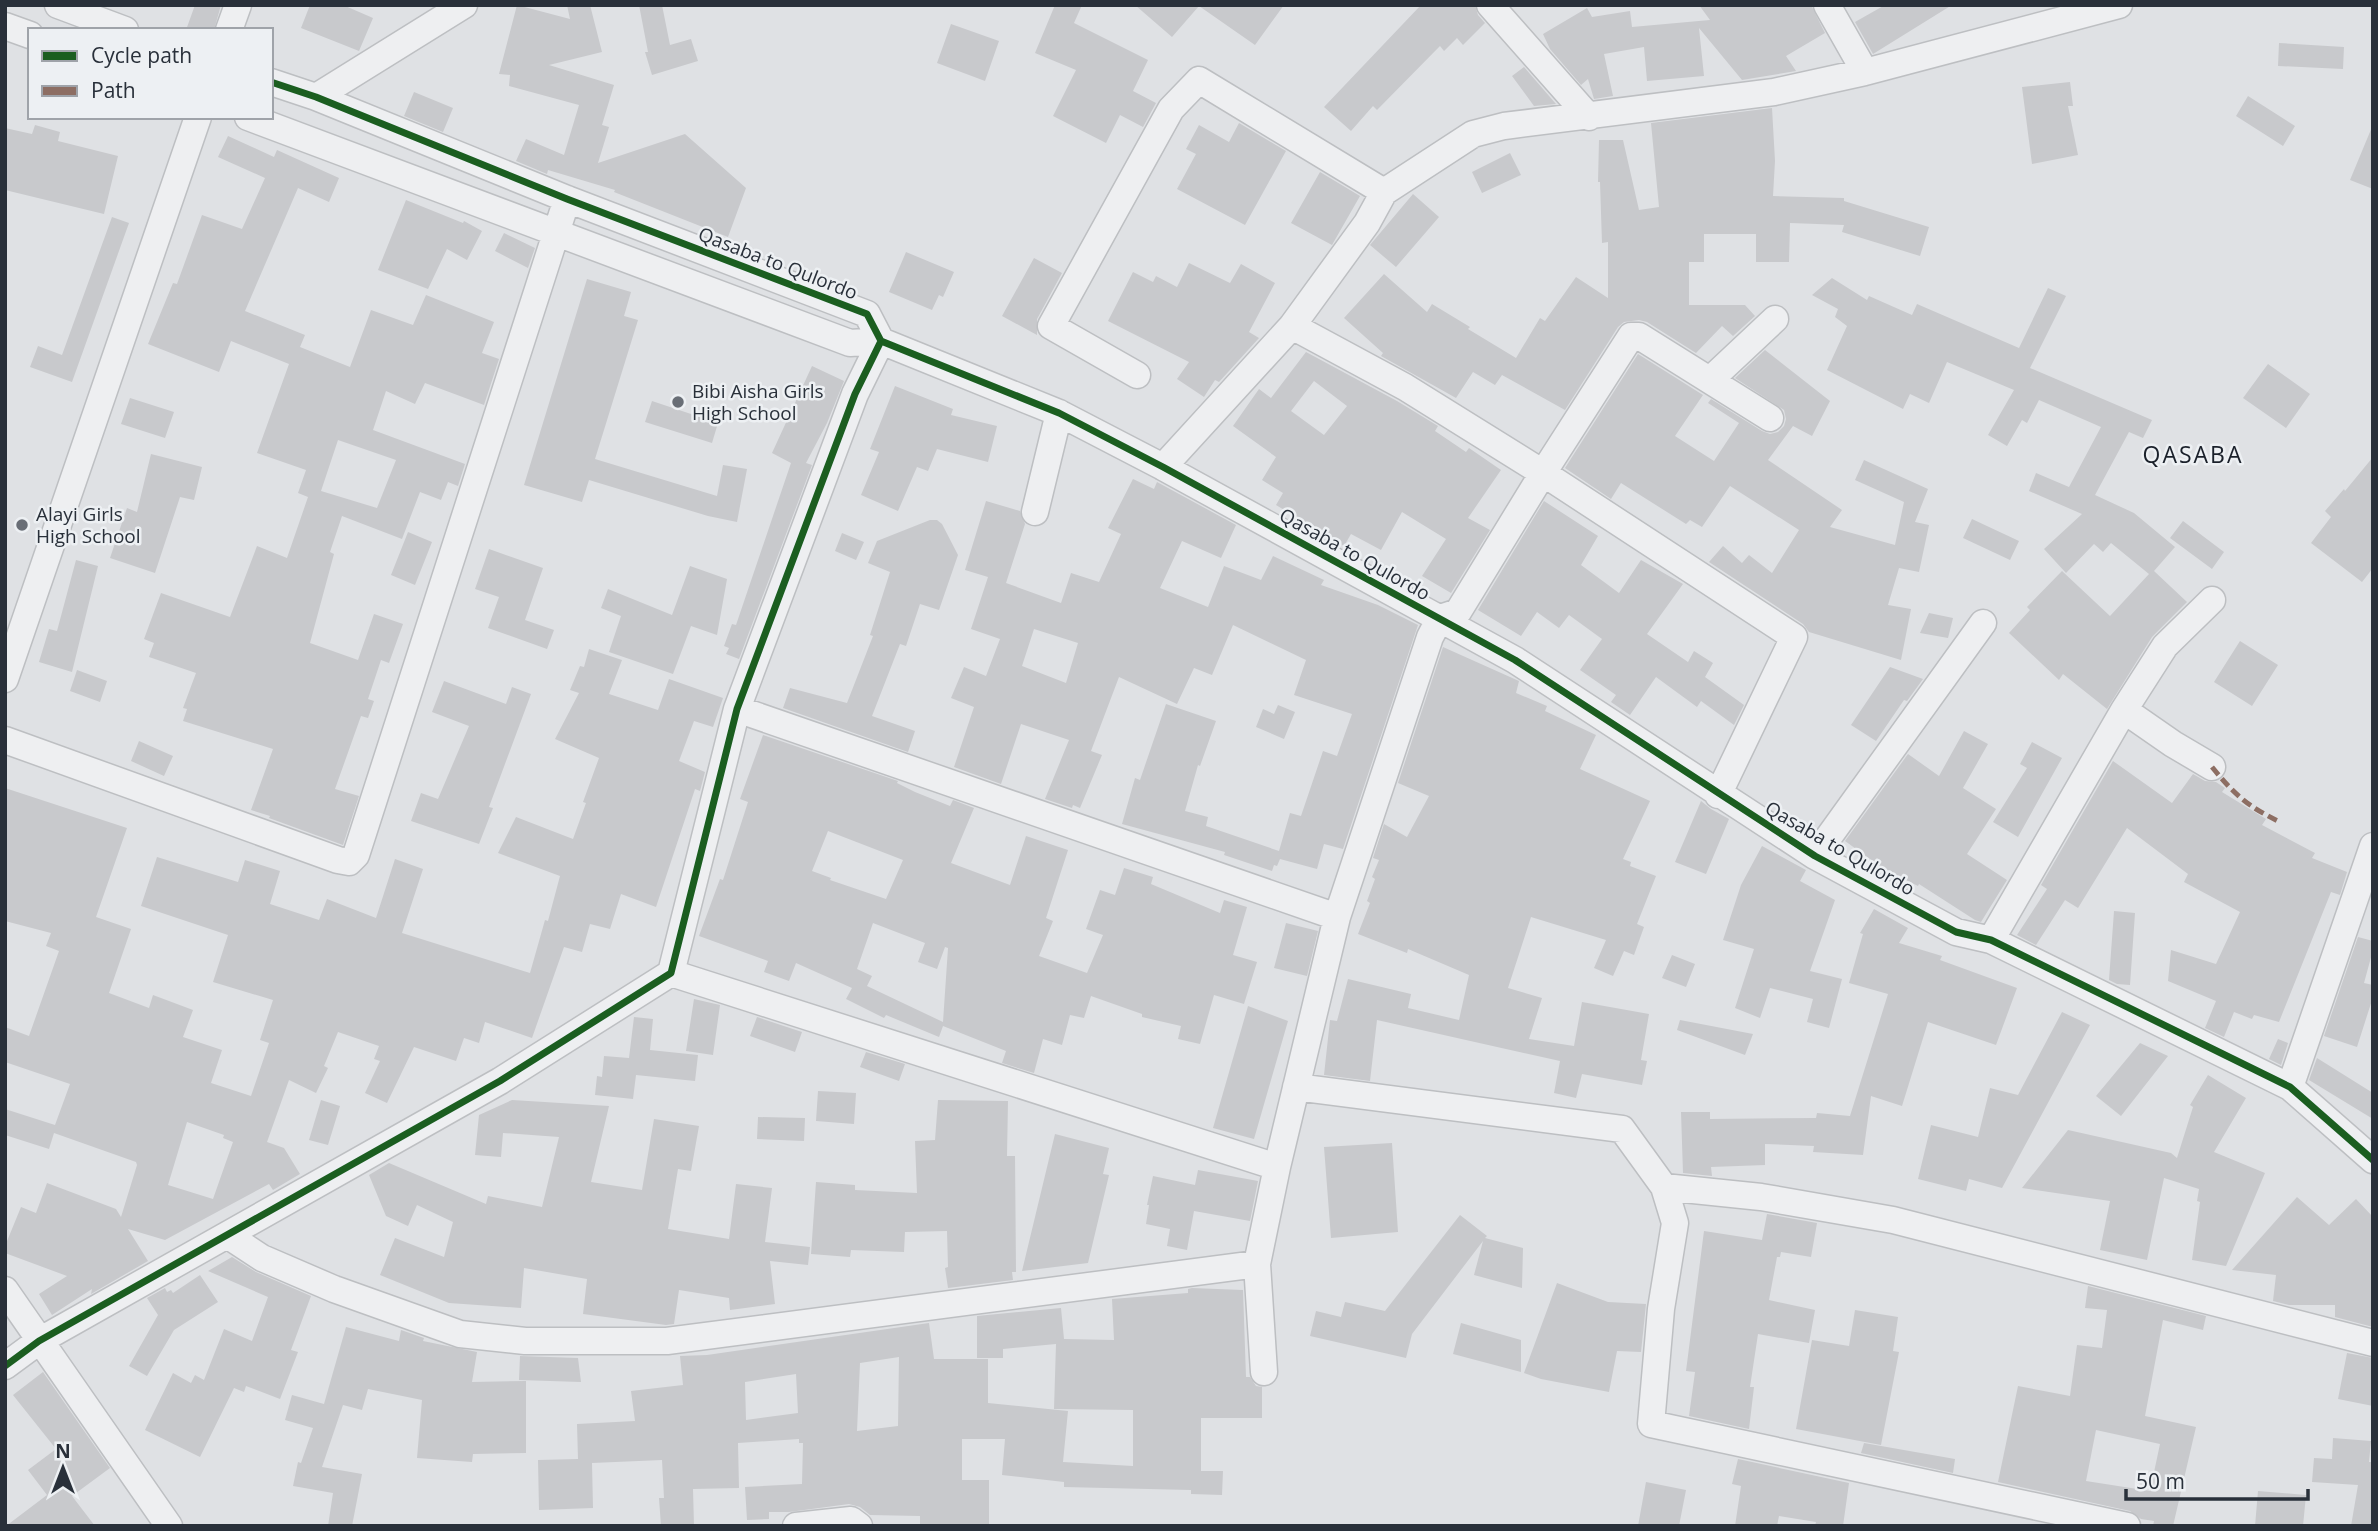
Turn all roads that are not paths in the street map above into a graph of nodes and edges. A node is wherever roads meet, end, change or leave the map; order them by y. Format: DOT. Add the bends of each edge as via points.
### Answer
graph roads {
  1 [pos="58,5"];
  2 [pos="238,5"];
  3 [pos="464,5"];
  4 [pos="1490,5"];
  5 [pos="1828,5"];
  6 [pos="2119,5"];
  7 [pos="2076,10"];
  8 [pos="5,26"];
  9 [pos="120,28"];
  10 [pos="230,28"];
  11 [pos="28,34"];
  12 [pos="1865,72"];
  13 [pos="273,83"];
  14 [pos="316,97"];
  15 [pos="1589,117"];
  16 [pos="197,119"];
  17 [pos="253,119"];
  18 [pos="1384,192"];
  19 [pos="567,199"];
  20 [pos="557,233"];
  21 [pos="1775,319"];
  22 [pos="1292,327"];
  23 [pos="881,341"];
  24 [pos="1137,375"];
  25 [pos="1710,380"];
  26 [pos="1059,413"];
  27 [pos="1770,418"];
  28 [pos="1163,467"];
  29 [pos="1543,473"];
  30 [pos="1035,512"];
  31 [pos="2213,600"];
  32 [pos="1440,618"];
  33 [pos="1983,622"];
  34 [pos="5,679"];
  35 [pos="737,709"];
  36 [pos="2124,710"];
  37 [pos="5,740"];
  38 [pos="2212,767"];
  39 [pos="1718,794"];
  40 [pos="2373,846"];
  41 [pos="1815,856"];
  42 [pos="1337,917"];
  43 [pos="1990,940"];
  44 [pos="671,972"];
  45 [pos="1296,1087"];
  46 [pos="2290,1087"];
  47 [pos="2373,1160"];
  48 [pos="1277,1167"];
  49 [pos="1664,1187"];
  50 [pos="227,1235"];
  51 [pos="1257,1264"];
  52 [pos="5,1290"];
  53 [pos="39,1341"];
  54 [pos="2373,1343"];
  55 [pos="5,1366"];
  56 [pos="1264,1372"];
  57 [pos="169,1526"];
  58 [pos="796,1526"];
  59 [pos="859,1526"];
  60 [pos="2127,1526"];
  1 -- 9 [label="street"];
  2 -- 10 [label="street"];
  3 -- 14 [label="street"];
  4 -- 15 [label="street"];
  5 -- 12 [label="street"];
  6 -- 7 [label="street"];
  7 -- 12 [label="street"];
  8 -- 11 [label="street"];
  12 -- 15 [label="street" via="1774,92"];
  13 -- 14 [label="street, Qasaba to Qulordo"];
  14 -- 19 [label="street, Qasaba to Qulordo"];
  15 -- 18 [label="street" via="1472,134"];
  16 -- 34 [label="street"];
  17 -- 20 [label="street"];
  18 -- 22 [label="street"];
  18 -- 24 [label="street" via="1199,80 1171,109 1051,327"];
  19 -- 20 [label="street"];
  19 -- 23 [label="street, Qasaba to Qulordo" via="867,314"];
  20 -- 23 [label="street" via="850,343"];
  20 -- 37 [label="street" via="356,855 349,862"];
  21 -- 25 [label="street"];
  22 -- 28 [label="street"];
  22 -- 29 [label="street" via="1405,387"];
  23 -- 26 [label="street, Qasaba to Qulordo"];
  23 -- 35 [label="street" via="855,394"];
  25 -- 27 [label="street"];
  25 -- 29 [label="street" via="1639,336 1631,336"];
  26 -- 28 [label="street, Qasaba to Qulordo"];
  26 -- 30 [label="street"];
  28 -- 32 [label="street, Qasaba to Qulordo"];
  29 -- 32 [label="street" via="1458,612"];
  29 -- 39 [label="street" via="1794,637"];
  31 -- 36 [label="street" via="2165,646"];
  32 -- 39 [label="street, Qasaba to Qulordo" via="1515,660"];
  32 -- 42 [label="street"];
  33 -- 41 [label="street"];
  35 -- 42 [label="street"];
  35 -- 44 [label="street"];
  36 -- 38 [label="street"];
  36 -- 43 [label="street"];
  39 -- 41 [label="street, Qasaba to Qulordo"];
  40 -- 46 [label="street"];
  41 -- 43 [label="street, Qasaba to Qulordo" via="1956,932"];
  42 -- 45 [label="street"];
  43 -- 46 [label="street, Qasaba to Qulordo"];
  44 -- 48 [label="street"];
  44 -- 50 [label="street" via="500,1081"];
  45 -- 48 [label="street"];
  45 -- 49 [label="street" via="1622,1129"];
  46 -- 47 [label="street, Qasaba to Qulordo"];
  48 -- 51 [label="street"];
  49 -- 54 [label="street" via="1760,1197 1893,1220"];
  49 -- 60 [label="street" via="1675,1223 1661,1309 1651,1424"];
  50 -- 51 [label="street" via="262,1258 334,1289 460,1334 525,1341 667,1341"];
  50 -- 53 [label="street"];
  51 -- 56 [label="street"];
  52 -- 53 [label="street"];
  53 -- 55 [label="street"];
  53 -- 57 [label="street"];
  58 -- 59 [label="street" via="851,1520"];
}
